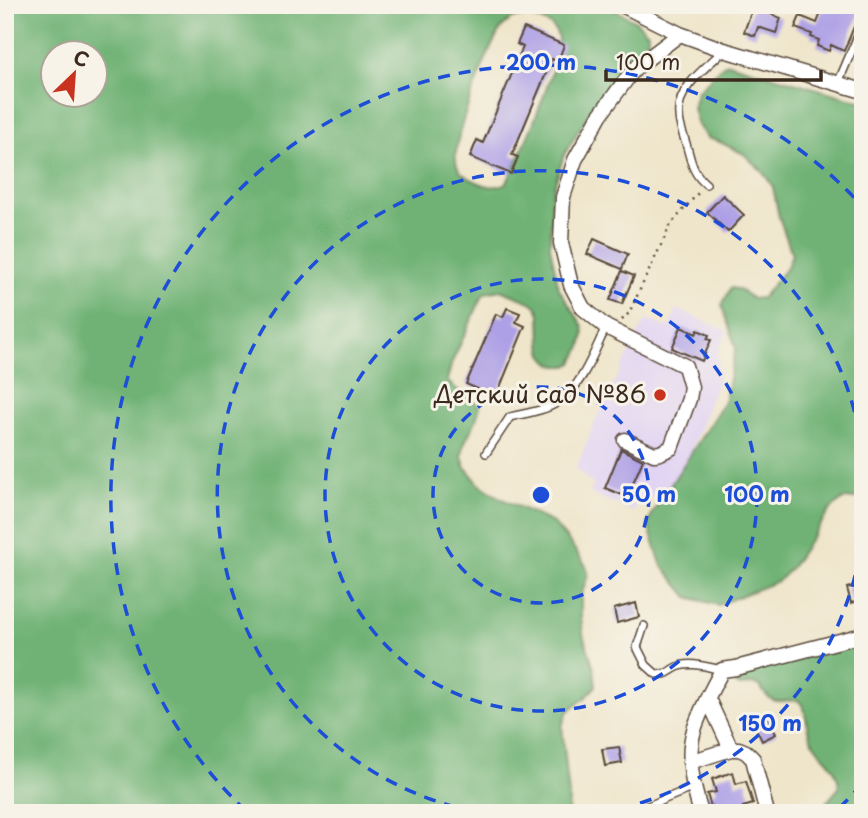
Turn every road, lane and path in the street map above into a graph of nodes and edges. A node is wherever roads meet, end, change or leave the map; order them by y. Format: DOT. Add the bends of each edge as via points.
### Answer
graph roads {
  1 [pos="622,5"];
  2 [pos="863,24"];
  3 [pos="680,34"];
  4 [pos="724,50"];
  5 [pos="838,83"];
  6 [pos="863,91"];
  7 [pos="706,184"];
  8 [pos="606,327"];
  9 [pos="625,440"];
  10 [pos="486,453"];
  11 [pos="644,626"];
  12 [pos="863,635"];
  13 [pos="722,670"];
  14 [pos="708,699"];
  15 [pos="731,749"];
  16 [pos="690,762"];
  17 [pos="694,786"];
  18 [pos="631,813"];
  19 [pos="701,813"];
  20 [pos="767,813"];
  1 -- 3 [label="street"];
  2 -- 5 [label="lane"];
  3 -- 4 [label="street"];
  3 -- 8 [label="street" via="631,73 600,115 575,160 563,197 561,243 571,285 583,308"];
  4 -- 5 [label="street"];
  4 -- 7 [label="lane" via="688,86 678,113 691,165"];
  5 -- 6 [label="street"];
  7 -- 8 [label="path" via="671,224 629,313"];
  8 -- 9 [label="street" via="685,366 691,387 671,448 654,454"];
  8 -- 10 [label="lane" via="584,374 562,401 510,416"];
  11 -- 13 [label="lane" via="637,647 656,674 692,664"];
  12 -- 13 [label="street"];
  13 -- 14 [label="street"];
  14 -- 15 [label="street"];
  14 -- 16 [label="street" via="694,731"];
  15 -- 16 [label="street"];
  15 -- 20 [label="street" via="753,759"];
  16 -- 17 [label="street"];
  17 -- 18 [label="lane"];
  17 -- 19 [label="street"];
}
